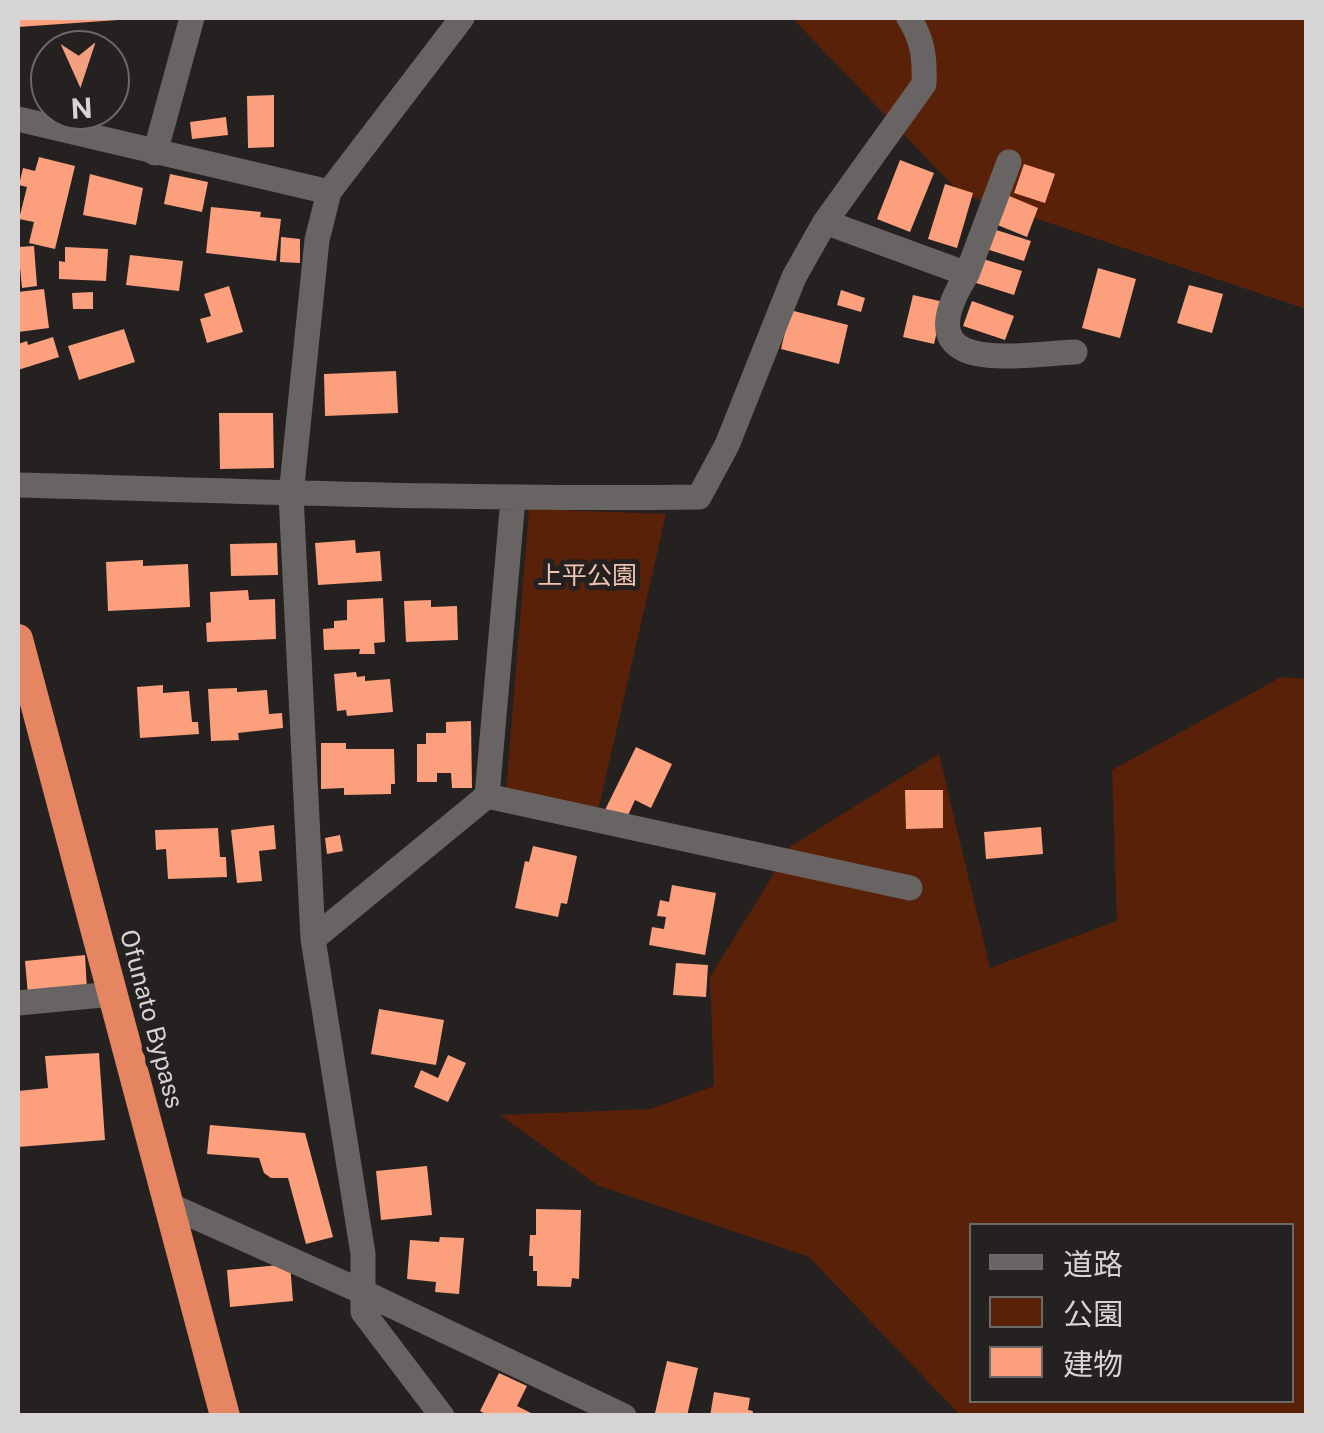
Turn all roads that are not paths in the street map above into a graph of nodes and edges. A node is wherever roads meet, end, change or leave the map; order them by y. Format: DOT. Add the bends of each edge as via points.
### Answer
graph roads {
  1 [pos="192,18"];
  2 [pos="462,18"];
  3 [pos="909,18"];
  4 [pos="18,119"];
  5 [pos="155,154"];
  6 [pos="1009,162"];
  7 [pos="328,192"];
  8 [pos="825,222"];
  9 [pos="967,274"];
  10 [pos="1075,352"];
  11 [pos="18,484"];
  12 [pos="290,495"];
  13 [pos="513,499"];
  14 [pos="18,639"];
  15 [pos="487,796"];
  16 [pos="910,888"];
  17 [pos="313,939"];
  18 [pos="113,994"];
  19 [pos="18,1003"];
  20 [pos="169,1205"];
  21 [pos="365,1292"];
  22 [pos="225,1416"];
  23 [pos="442,1416"];
  24 [pos="624,1416"];
  1 -- 5 [label="street"];
  2 -- 7 [label="street"];
  3 -- 8 [label="street" via="920,36 924,84"];
  4 -- 5 [label="street"];
  5 -- 7 [label="street"];
  6 -- 9 [label="street"];
  7 -- 12 [label="street" via="316,240"];
  8 -- 9 [label="street"];
  8 -- 13 [label="street" via="794,277 727,445 699,497"];
  9 -- 10 [label="street" via="950,300 948,330 967,354"];
  11 -- 12 [label="street"];
  12 -- 13 [label="street"];
  12 -- 17 [label="street"];
  13 -- 15 [label="street"];
  14 -- 18 [label="highway, Ofunato Bypass"];
  15 -- 16 [label="street"];
  15 -- 17 [label="street"];
  17 -- 21 [label="street"];
  18 -- 19 [label="street"];
  18 -- 20 [label="highway, Ofunato Bypass"];
  20 -- 21 [label="street"];
  20 -- 22 [label="highway, Ofunato Bypass"];
  21 -- 23 [label="street" via="364,1312"];
  21 -- 24 [label="street"];
}
